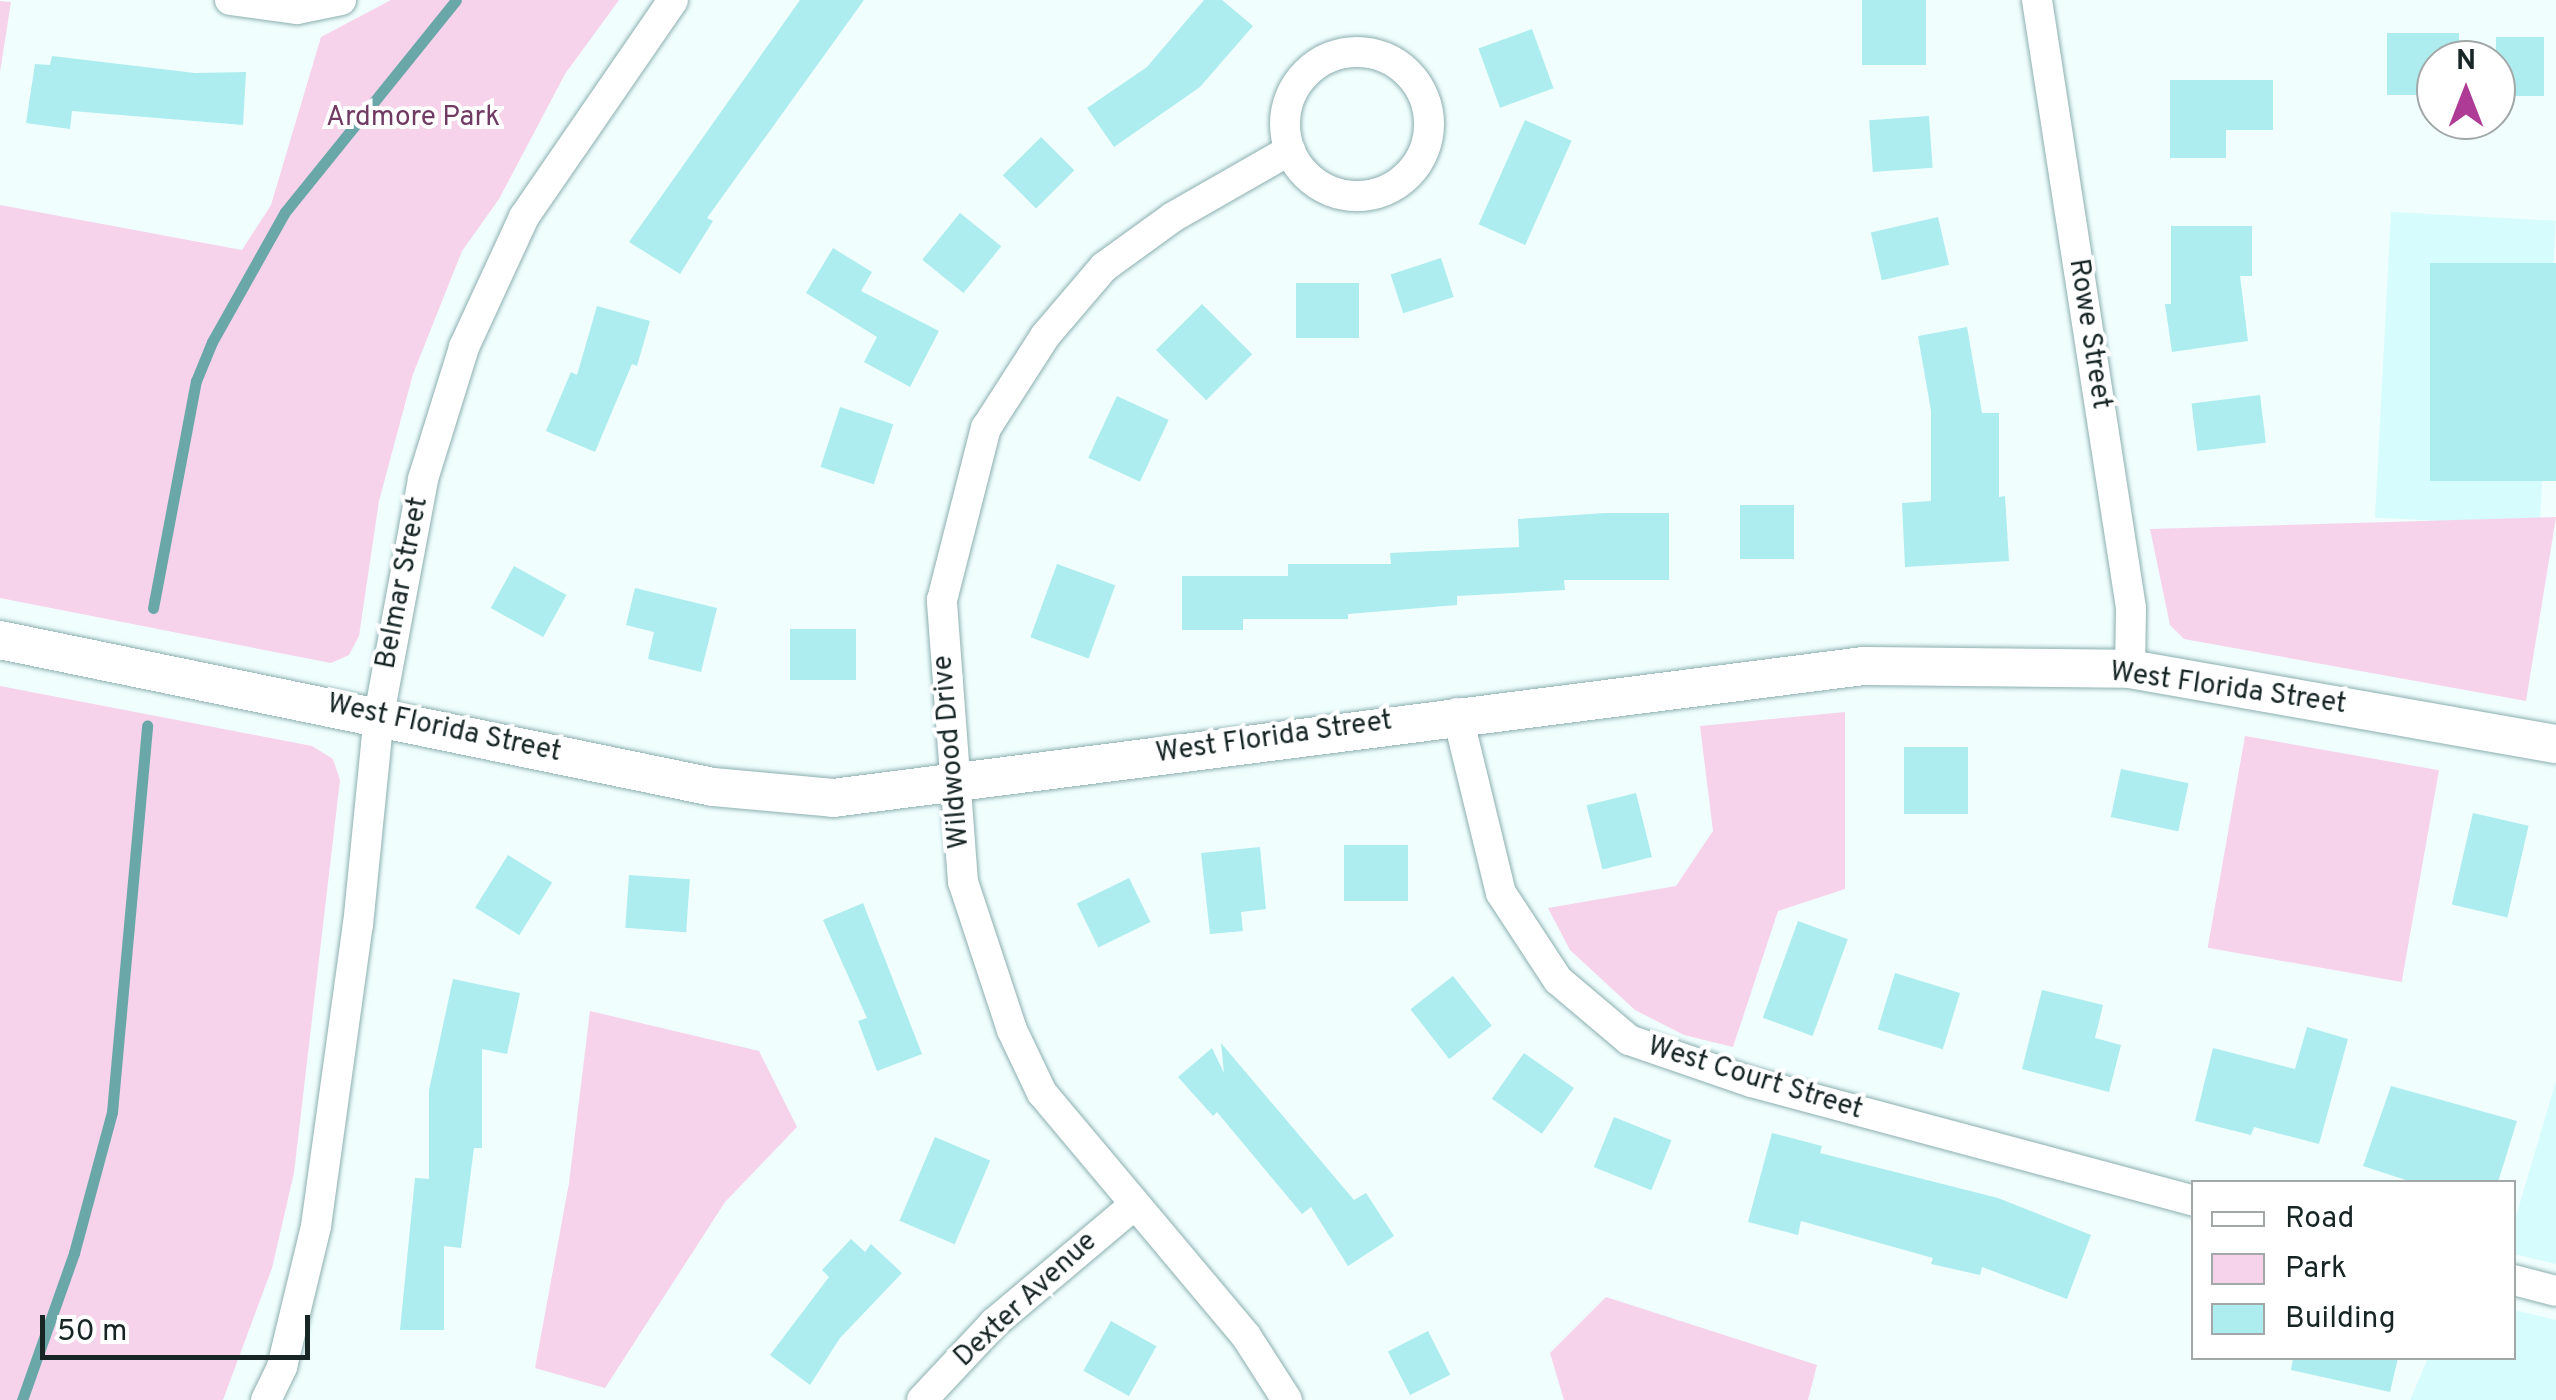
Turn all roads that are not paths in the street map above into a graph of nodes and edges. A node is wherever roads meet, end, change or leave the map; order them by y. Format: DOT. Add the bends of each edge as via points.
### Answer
graph roads {
  1 [pos="230,0"];
  2 [pos="341,0"];
  3 [pos="673,0"];
  4 [pos="2037,0"];
  5 [pos="1290,150"];
  6 [pos="0,640"];
  7 [pos="2130,670"];
  8 [pos="1457,713"];
  9 [pos="379,714"];
  10 [pos="2556,744"];
  11 [pos="953,781"];
  12 [pos="2191,1200"];
  13 [pos="1134,1205"];
  14 [pos="2516,1280"];
  15 [pos="2556,1290"];
  16 [pos="266,1400"];
  17 [pos="922,1400"];
  18 [pos="1286,1400"];
  1 -- 2 [label="street" via="297,8"];
  3 -- 9 [label="street, Belmar Street" via="524,216 464,346 423,480"];
  4 -- 7 [label="street, Rowe Street" via="2131,608"];
  5 -- 5 [label="street" via="1318,185 1340,194 1386,191 1422,157 1428,108 1418,86 1380,56 1332,57 1296,84 1285,128"];
  5 -- 11 [label="street, Wildwood Drive" via="1173,217 1104,266 1045,336 986,428 942,600"];
  6 -- 9 [label="street, West Florida Street"];
  7 -- 8 [label="street, West Florida Street" via="1862,666"];
  7 -- 10 [label="street, West Florida Street"];
  8 -- 11 [label="street, West Florida Street"];
  8 -- 12 [label="street, West Court Street" via="1501,893 1558,980 1629,1040 1751,1082"];
  9 -- 11 [label="street, West Florida Street" via="713,787 833,798"];
  9 -- 16 [label="street, Belmar Street" via="316,1226 282,1367"];
  11 -- 13 [label="street, Wildwood Drive" via="963,882 1012,1030 1042,1093"];
  13 -- 17 [label="street, Dexter Avenue" via="1007,1311"];
  13 -- 18 [label="street, Wildwood Drive" via="1246,1336"];
  14 -- 15 [label="street"];
}
